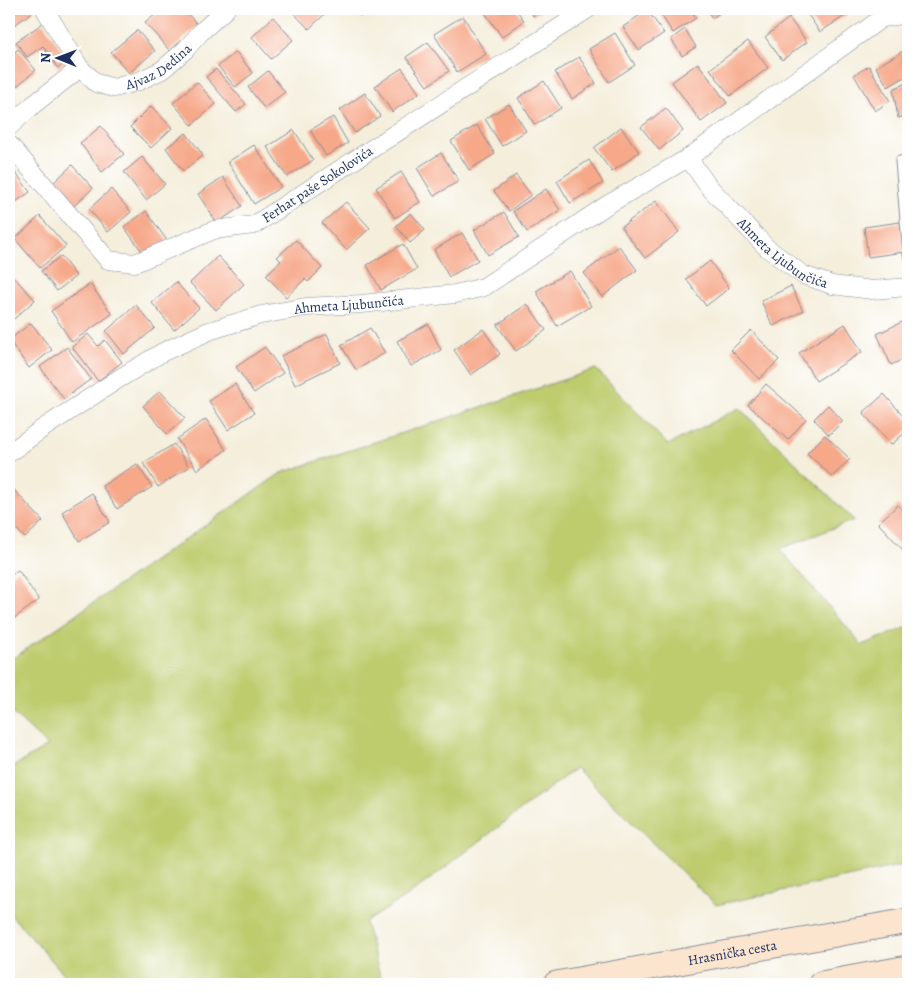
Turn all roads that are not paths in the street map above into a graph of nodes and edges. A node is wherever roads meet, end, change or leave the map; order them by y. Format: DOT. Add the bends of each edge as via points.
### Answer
graph roads {
  1 [pos="46,9"];
  2 [pos="226,9"];
  3 [pos="588,9"];
  4 [pos="908,14"];
  5 [pos="80,68"];
  6 [pos="9,127"];
  7 [pos="9,144"];
  8 [pos="688,158"];
  9 [pos="908,160"];
  10 [pos="908,255"];
  11 [pos="908,287"];
  12 [pos="10,448"];
  13 [pos="908,921"];
  14 [pos="908,968"];
  15 [pos="556,984"];
  16 [pos="821,984"];
  1 -- 5 [label="street, Ajvaz Dedina"];
  2 -- 5 [label="street, Ajvaz Dedina" via="162,70 139,80 114,88 96,83"];
  3 -- 7 [label="street, Ferhat paše Sokolovića" via="254,225 214,230 135,263 108,260"];
  4 -- 8 [label="street, Ahmeta Ljubunčića" via="882,18"];
  5 -- 6 [label="street"];
  8 -- 11 [label="street, Ahmeta Ljubunčića" via="709,187 767,248 803,275 832,285 872,290"];
  8 -- 12 [label="street, Ahmeta Ljubunčića" via="607,205 484,287 455,294 306,307 261,315 209,331 163,352"];
  9 -- 10 [label="lane" via="900,161"];
  13 -- 15 [label="main road, Hrasnička cesta"];
  14 -- 16 [label="main road"];
}
